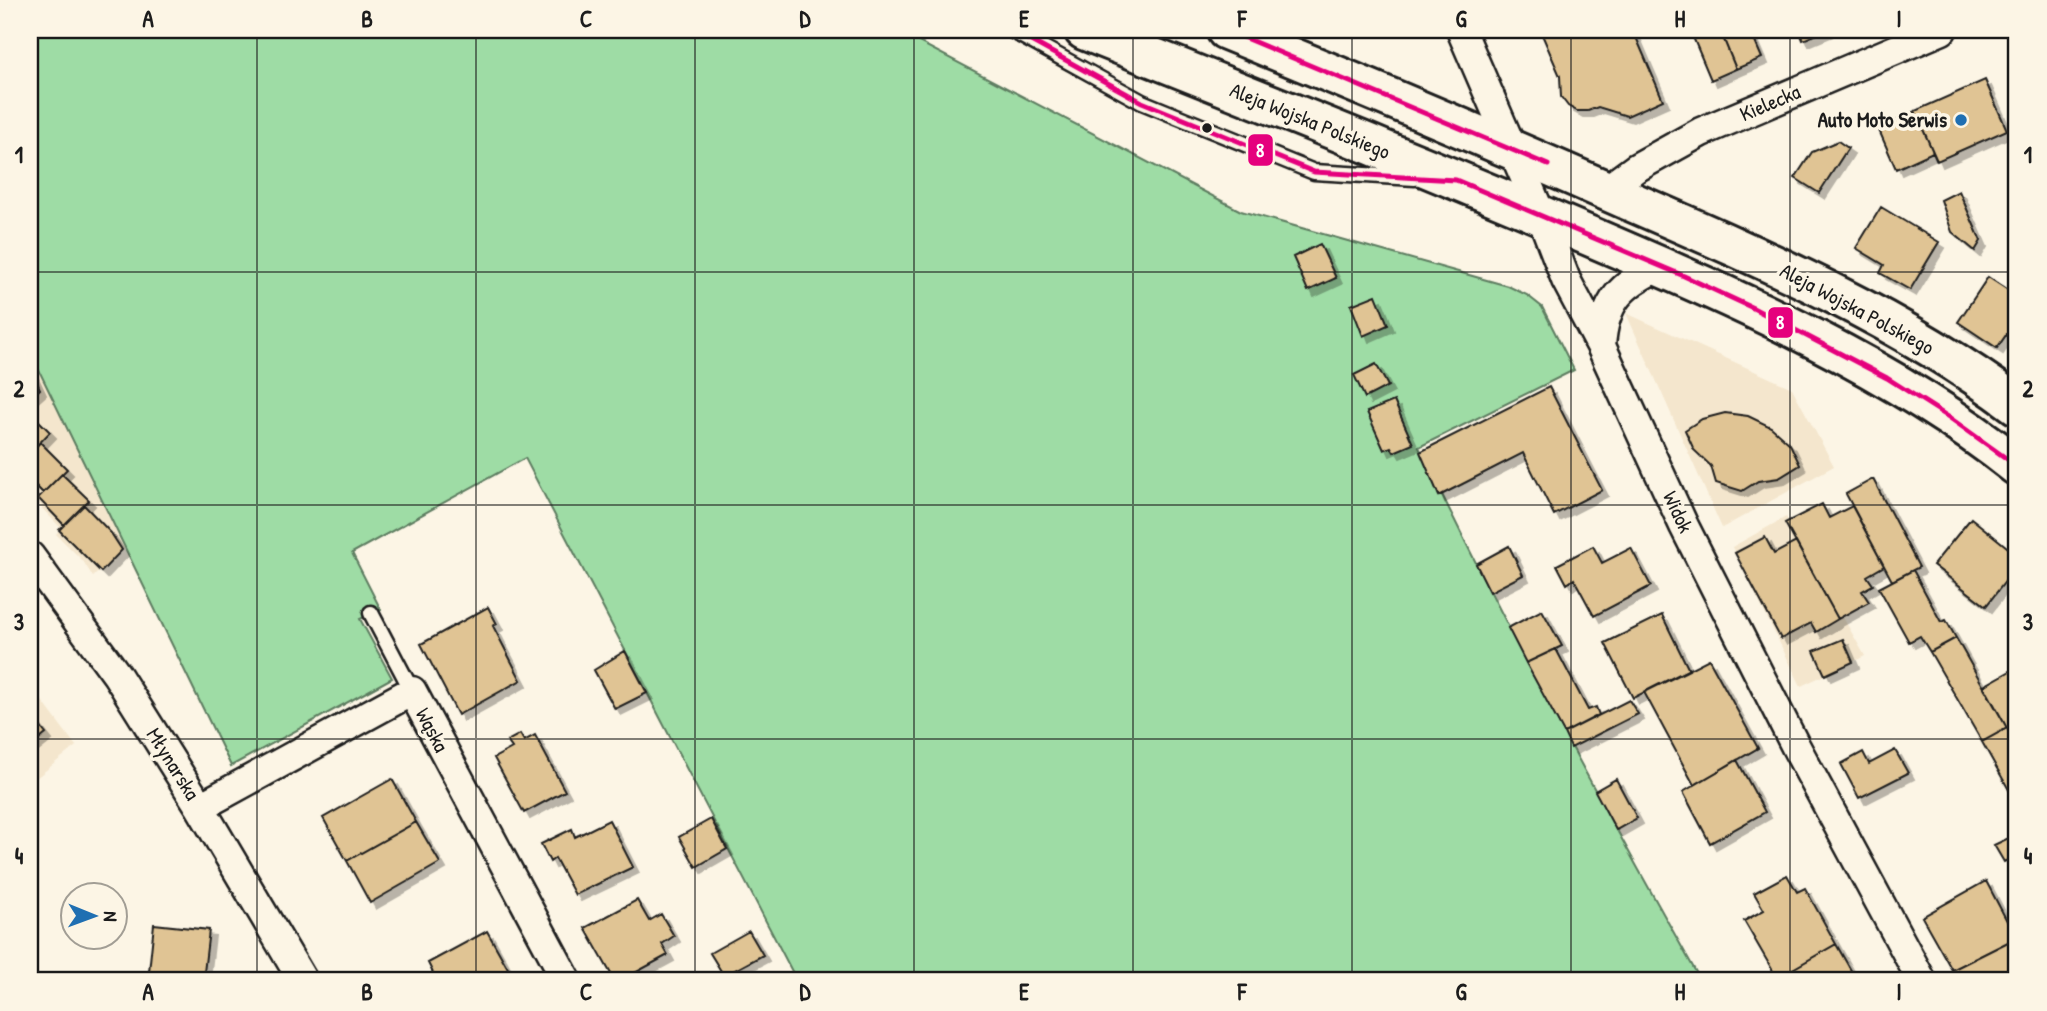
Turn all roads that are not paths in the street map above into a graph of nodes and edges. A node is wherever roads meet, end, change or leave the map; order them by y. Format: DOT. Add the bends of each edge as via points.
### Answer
graph roads {
  1 [pos="1011,30"];
  2 [pos="1084,30"];
  3 [pos="1226,30"];
  4 [pos="1461,30"];
  5 [pos="1942,30"];
  6 [pos="1512,149"];
  7 [pos="1456,180"];
  8 [pos="1606,190"];
  9 [pos="1541,215"];
  10 [pos="1660,266"];
  11 [pos="1601,346"];
  12 [pos="2017,405"];
  13 [pos="2017,466"];
  14 [pos="30,556"];
  15 [pos="371,613"];
  16 [pos="412,691"];
  17 [pos="200,807"];
  18 [pos="303,981"];
  19 [pos="567,981"];
  20 [pos="1922,981"];
  1 -- 7 [label="lane" via="1142,102 1314,172"];
  2 -- 7 [label="main road, Aleja Wojska Polskiego"];
  3 -- 6 [label="main road, Aleja Wojska Polskiego"];
  4 -- 6 [label="street, Widok"];
  5 -- 8 [label="street, Kielecka" via="1702,132"];
  6 -- 8 [label="main road, Aleja Wojska Polskiego"];
  6 -- 9 [label="street, Widok"];
  7 -- 9 [label="main road, Aleja Wojska Polskiego"];
  8 -- 12 [label="main road, Aleja Wojska Polskiego" via="1833,293"];
  9 -- 10 [label="main road, Aleja Wojska Polskiego"];
  9 -- 11 [label="street, Widok" via="1566,280"];
  10 -- 11 [label="street" via="1626,285 1615,297 1604,319"];
  10 -- 13 [label="main road, Aleja Wojska Polskiego" via="1753,308 1886,378"];
  11 -- 20 [label="street, Widok" via="1723,605"];
  14 -- 17 [label="street, Młynarska" via="117,675"];
  15 -- 16 [label="lane"];
  16 -- 17 [label="street, Wąska"];
  16 -- 19 [label="street, Wąska"];
  17 -- 18 [label="street, Młynarska"];
}
